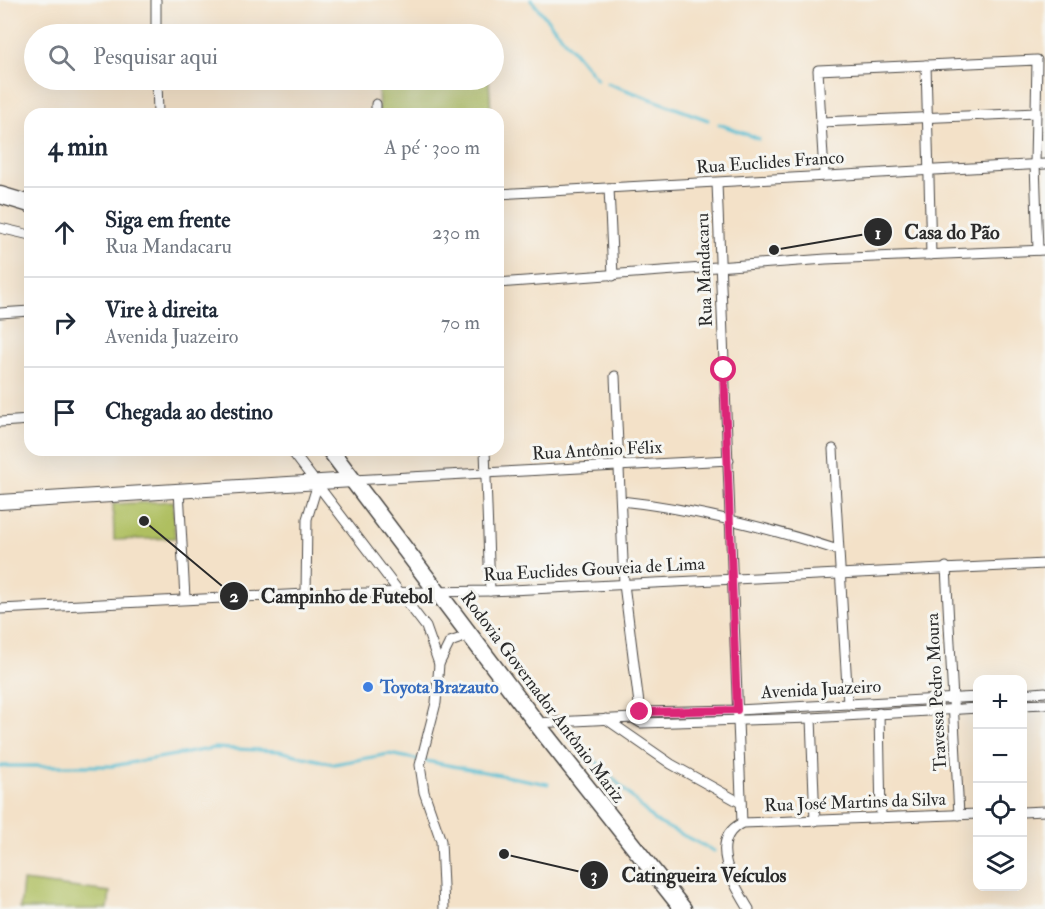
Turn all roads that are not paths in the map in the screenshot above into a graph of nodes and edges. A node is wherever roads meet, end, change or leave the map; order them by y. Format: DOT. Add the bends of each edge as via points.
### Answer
graph roads {
  1 [pos="156,0"];
  2 [pos="156,24"];
  3 [pos="926,65"];
  4 [pos="157,90"];
  5 [pos="376,104"];
  6 [pos="158,108"];
  7 [pos="376,108"];
  8 [pos="1036,113"];
  9 [pos="928,117"];
  10 [pos="821,122"];
  11 [pos="1035,164"];
  12 [pos="1045,164"];
  13 [pos="929,170"];
  14 [pos="824,174"];
  15 [pos="717,183"];
  16 [pos="609,188"];
  17 [pos="504,194"];
  18 [pos="0,195"];
  19 [pos="24,202"];
  20 [pos="0,228"];
  21 [pos="24,234"];
  22 [pos="1042,250"];
  23 [pos="931,255"];
  24 [pos="720,267"];
  25 [pos="613,276"];
  26 [pos="504,283"];
  27 [pos="24,311"];
  28 [pos="0,313"];
  29 [pos="615,376"];
  30 [pos="24,420"];
  31 [pos="0,422"];
  32 [pos="833,449"];
  33 [pos="296,456"];
  34 [pos="337,456"];
  35 [pos="485,456"];
  36 [pos="729,460"];
  37 [pos="620,467"];
  38 [pos="486,474"];
  39 [pos="353,480"];
  40 [pos="318,483"];
  41 [pos="179,490"];
  42 [pos="621,501"];
  43 [pos="0,502"];
  44 [pos="728,517"];
  45 [pos="838,550"];
  46 [pos="1045,564"];
  47 [pos="946,567"];
  48 [pos="840,573"];
  49 [pos="731,578"];
  50 [pos="624,584"];
  51 [pos="490,591"];
  52 [pos="438,592"];
  53 [pos="402,593"];
  54 [pos="306,594"];
  55 [pos="185,598"];
  56 [pos="0,609"];
  57 [pos="470,635"];
  58 [pos="439,664"];
  59 [pos="1045,692"];
  60 [pos="1027,693"];
  61 [pos="973,697"];
  62 [pos="952,698"];
  63 [pos="848,704"];
  64 [pos="1045,704"];
  65 [pos="1027,705"];
  66 [pos="973,708"];
  67 [pos="737,710"];
  68 [pos="953,710"];
  69 [pos="879,713"];
  70 [pos="636,715"];
  71 [pos="811,718"];
  72 [pos="606,719"];
  73 [pos="738,721"];
  74 [pos="536,723"];
  75 [pos="741,803"];
  76 [pos="1045,811"];
  77 [pos="1027,812"];
  78 [pos="973,814"];
  79 [pos="959,815"];
  80 [pos="881,818"];
  81 [pos="815,821"];
  82 [pos="738,825"];
  83 [pos="444,909"];
  84 [pos="683,909"];
  85 [pos="750,909"];
  1 -- 2 [label="street"];
  3 -- 8 [label="street" via="1038,60"];
  3 -- 9 [label="street"];
  3 -- 10 [label="street" via="818,69"];
  4 -- 6 [label="street"];
  5 -- 7 [label="street"];
  8 -- 9 [label="street"];
  8 -- 11 [label="street"];
  9 -- 10 [label="street"];
  9 -- 13 [label="street"];
  10 -- 14 [label="street"];
  11 -- 12 [label="street, Rua Euclides Franco"];
  11 -- 13 [label="street, Rua Euclides Franco"];
  11 -- 22 [label="street"];
  13 -- 14 [label="street, Rua Euclides Franco"];
  13 -- 23 [label="street"];
  14 -- 15 [label="street, Rua Euclides Franco"];
  15 -- 16 [label="street, Rua Euclides Franco"];
  15 -- 24 [label="street, Rua Mandacaru"];
  16 -- 17 [label="street, Rua Euclides Franco"];
  16 -- 25 [label="street"];
  18 -- 19 [label="highway"];
  20 -- 21 [label="street"];
  22 -- 23 [label="street"];
  23 -- 24 [label="street"];
  24 -- 25 [label="street"];
  24 -- 36 [label="street, Rua Mandacaru"];
  25 -- 26 [label="street"];
  27 -- 28 [label="street"];
  29 -- 37 [label="street"];
  30 -- 31 [label="street"];
  32 -- 45 [label="street"];
  33 -- 40 [label="street"];
  34 -- 39 [label="highway, Rodovia Governador Antônio Mariz"];
  35 -- 38 [label="street"];
  36 -- 37 [label="street, Rua Antônio Félix"];
  36 -- 44 [label="street, Rua Mandacaru"];
  37 -- 38 [label="street, Rua Antônio Félix"];
  37 -- 42 [label="street"];
  38 -- 39 [label="street, Rua Antônio Félix"];
  38 -- 51 [label="street"];
  39 -- 40 [label="main road, Rua Antônio Félix"];
  39 -- 52 [label="highway, Rodovia Governador Antônio Mariz"];
  40 -- 41 [label="main road, Rua Antônio Félix"];
  40 -- 53 [label="street"];
  40 -- 54 [label="street" via="307,519"];
  41 -- 43 [label="main road, Rua Antônio Félix"];
  41 -- 55 [label="street"];
  42 -- 44 [label="street"];
  42 -- 50 [label="street"];
  44 -- 45 [label="street"];
  44 -- 49 [label="street, Rua Mandacaru"];
  45 -- 48 [label="street"];
  46 -- 47 [label="street, Rua Euclides Gouveia de Lima"];
  47 -- 48 [label="street, Rua Euclides Gouveia de Lima"];
  47 -- 62 [label="street, Travessa Pedro Moura"];
  48 -- 49 [label="street, Rua Euclides Gouveia de Lima"];
  48 -- 63 [label="street"];
  49 -- 50 [label="street, Rua Euclides Gouveia de Lima"];
  49 -- 67 [label="street, Rua Mandacaru"];
  50 -- 51 [label="street, Rua Euclides Gouveia de Lima"];
  50 -- 70 [label="street"];
  51 -- 52 [label="street, Rua Euclides Gouveia de Lima"];
  52 -- 53 [label="street, Rua Euclides Gouveia de Lima"];
  52 -- 57 [label="highway, Rodovia Governador Antônio Mariz"];
  53 -- 54 [label="street, Rua Euclides Gouveia de Lima"];
  53 -- 58 [label="street" via="426,627"];
  54 -- 55 [label="street, Rua Euclides Gouveia de Lima"];
  55 -- 56 [label="street, Rua Euclides Gouveia de Lima"];
  57 -- 58 [label="street" via="450,642"];
  57 -- 74 [label="highway, Rodovia Governador Antônio Mariz"];
  58 -- 83 [label="street" via="436,703 420,765 424,792 441,841"];
  59 -- 60 [label="street"];
  61 -- 62 [label="street, Avenida Juazeiro"];
  62 -- 63 [label="street, Avenida Juazeiro"];
  62 -- 68 [label="street, Travessa Pedro Moura"];
  63 -- 67 [label="street, Avenida Juazeiro"];
  64 -- 65 [label="street"];
  66 -- 68 [label="street, Avenida Juazeiro"];
  67 -- 70 [label="street, Avenida Juazeiro"];
  67 -- 73 [label="street, Rua Mandacaru"];
  68 -- 69 [label="street, Avenida Juazeiro"];
  68 -- 79 [label="street, Travessa Pedro Moura"];
  69 -- 71 [label="street, Avenida Juazeiro"];
  69 -- 80 [label="street"];
  70 -- 72 [label="street, Avenida Juazeiro"];
  70 -- 73 [label="street, Avenida Juazeiro" via="641,723"];
  71 -- 73 [label="street, Avenida Juazeiro"];
  71 -- 81 [label="street"];
  72 -- 74 [label="street, Avenida Juazeiro"];
  72 -- 75 [label="street" via="671,764"];
  73 -- 75 [label="street, Rua Mandacaru"];
  74 -- 84 [label="highway, Rodovia Governador Antônio Mariz"];
  75 -- 82 [label="street, Rua Mandacaru"];
  76 -- 77 [label="street"];
  78 -- 79 [label="street, Rua José Martins da Silva"];
  79 -- 80 [label="street, Rua José Martins da Silva"];
  80 -- 81 [label="street, Rua José Martins da Silva"];
  81 -- 82 [label="street, Rua José Martins da Silva"];
  82 -- 85 [label="street, Rua Mandacaru" via="726,840 726,863"];
}
